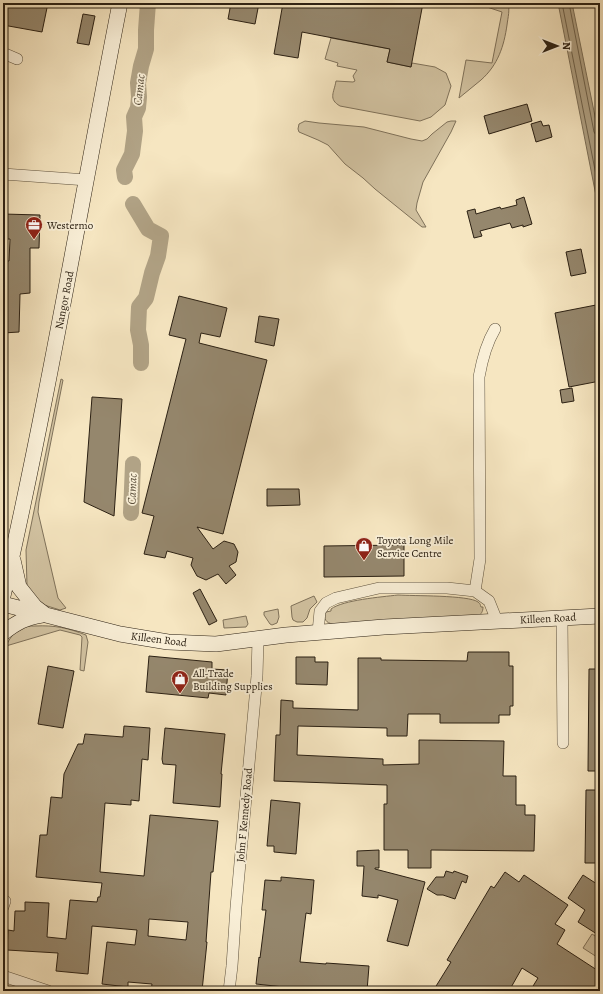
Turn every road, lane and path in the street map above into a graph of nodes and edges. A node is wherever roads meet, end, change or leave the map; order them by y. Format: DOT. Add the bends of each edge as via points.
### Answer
graph roads {
  1 [pos="120,3"];
  2 [pos="3,53"];
  3 [pos="17,59"];
  4 [pos="3,174"];
  5 [pos="87,180"];
  6 [pos="495,329"];
  7 [pos="8,554"];
  8 [pos="475,591"];
  9 [pos="3,596"];
  10 [pos="3,604"];
  11 [pos="46,615"];
  12 [pos="600,616"];
  13 [pos="562,618"];
  14 [pos="497,621"];
  15 [pos="318,632"];
  16 [pos="3,633"];
  17 [pos="258,639"];
  18 [pos="563,743"];
  19 [pos="3,976"];
  20 [pos="48,991"];
  21 [pos="229,991"];
  1 -- 5 [label="main road, Nangor Road"];
  2 -- 3 [label="street"];
  4 -- 5 [label="street"];
  5 -- 7 [label="main road, Nangor Road" via="20,524"];
  6 -- 8 [label="street" via="482,358 479,377 480,559"];
  7 -- 9 [label="main road, Nangor Road"];
  7 -- 11 [label="main road" via="19,587 35,608"];
  8 -- 14 [label="street" via="489,601"];
  8 -- 15 [label="street" via="447,588 379,588 336,598 326,603 320,611"];
  10 -- 11 [label="main road, Killeen Road"];
  11 -- 16 [label="main road" via="17,622"];
  11 -- 17 [label="main road, Killeen Road" via="120,634 168,642 216,644"];
  12 -- 13 [label="main road, Killeen Road"];
  13 -- 14 [label="main road, Killeen Road"];
  13 -- 18 [label="street"];
  14 -- 15 [label="main road, Killeen Road"];
  15 -- 17 [label="main road, Killeen Road"];
  17 -- 21 [label="street, John F Kennedy Road"];
  19 -- 20 [label="street"];
}
